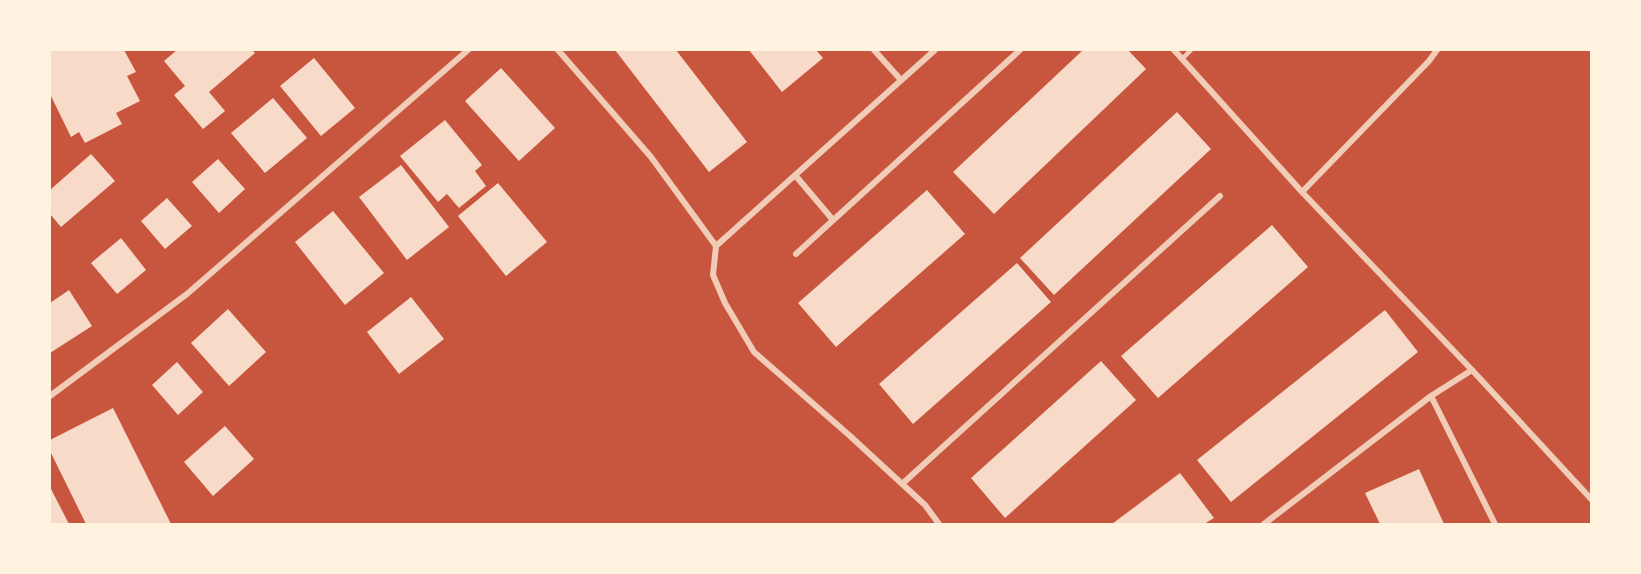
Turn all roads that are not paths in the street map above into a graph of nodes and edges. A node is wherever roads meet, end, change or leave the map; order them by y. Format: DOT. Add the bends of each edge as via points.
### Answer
graph roads {
  1 [pos="468,50"];
  2 [pos="558,50"];
  3 [pos="874,50"];
  4 [pos="935,50"];
  5 [pos="1018,50"];
  6 [pos="1174,50"];
  7 [pos="1191,50"];
  8 [pos="1437,50"];
  9 [pos="1182,59"];
  10 [pos="901,80"];
  11 [pos="795,175"];
  12 [pos="1302,192"];
  13 [pos="1221,196"];
  14 [pos="833,220"];
  15 [pos="716,246"];
  16 [pos="796,254"];
  17 [pos="1472,370"];
  18 [pos="50,396"];
  19 [pos="1431,396"];
  20 [pos="902,484"];
  21 [pos="1592,500"];
  22 [pos="939,525"];
  23 [pos="1264,525"];
  24 [pos="1495,525"];
  1 -- 18 [label="street" via="187,294"];
  2 -- 15 [label="street" via="651,157"];
  3 -- 10 [label="street"];
  4 -- 10 [label="street"];
  5 -- 14 [label="street"];
  6 -- 9 [label="street"];
  7 -- 9 [label="lane"];
  8 -- 12 [label="street"];
  9 -- 12 [label="street"];
  10 -- 11 [label="street"];
  11 -- 14 [label="street"];
  11 -- 15 [label="street"];
  12 -- 17 [label="street"];
  13 -- 20 [label="street"];
  14 -- 16 [label="street"];
  15 -- 20 [label="street" via="713,275 754,352"];
  17 -- 19 [label="street"];
  17 -- 21 [label="street"];
  19 -- 23 [label="street"];
  19 -- 24 [label="street"];
  20 -- 22 [label="street" via="925,505"];
}
